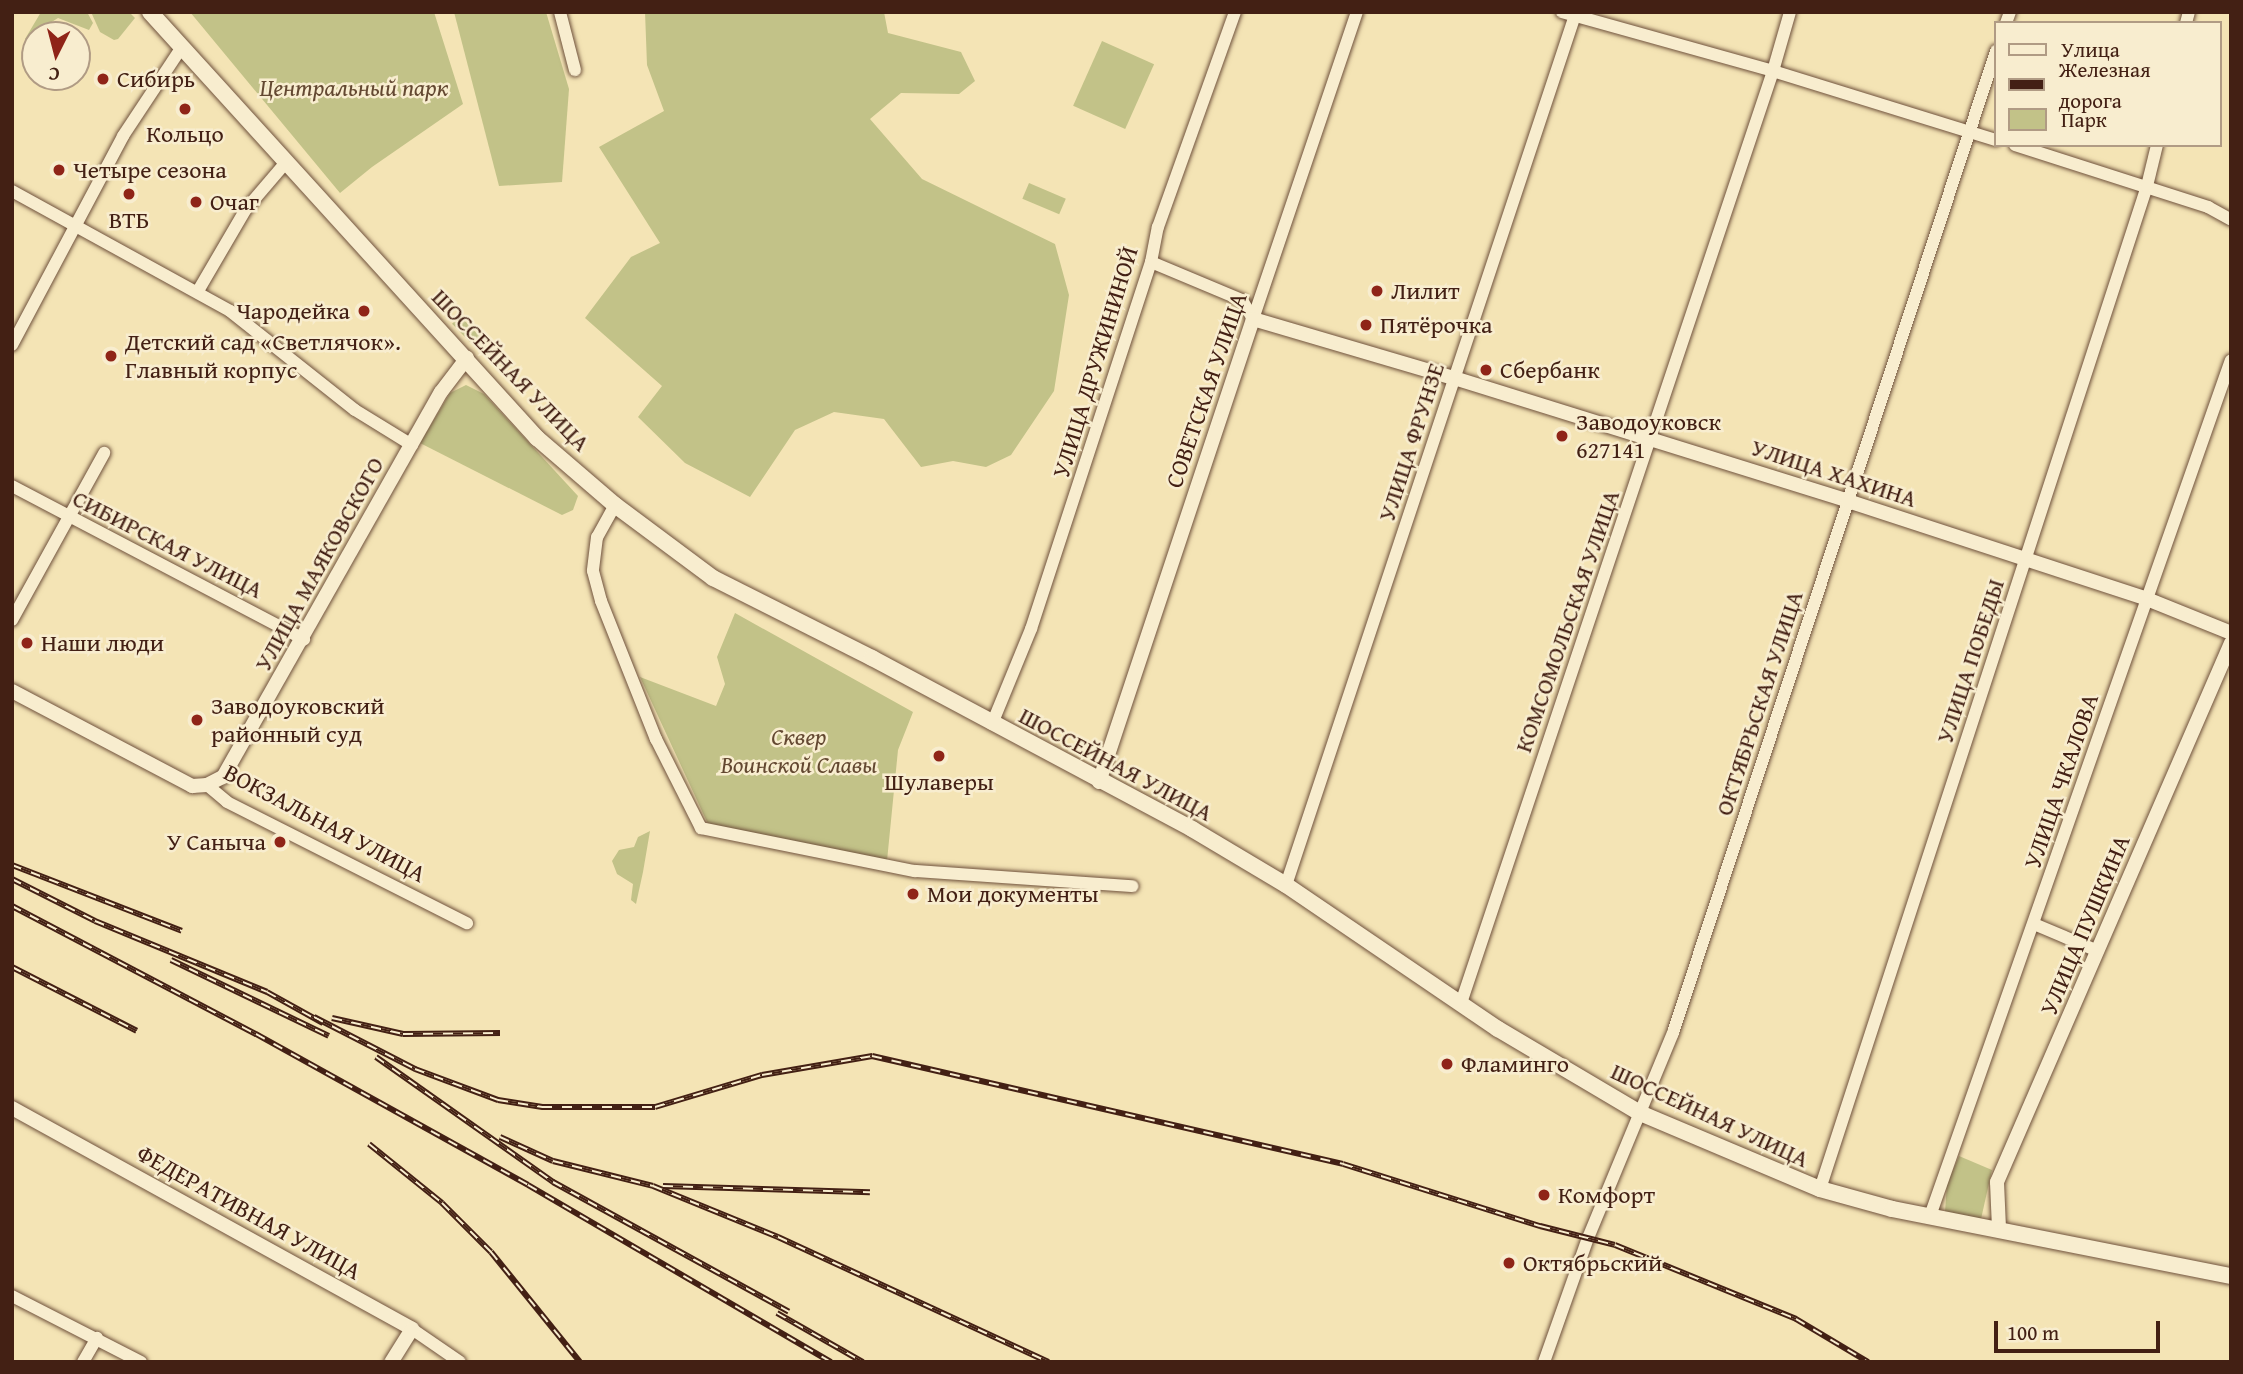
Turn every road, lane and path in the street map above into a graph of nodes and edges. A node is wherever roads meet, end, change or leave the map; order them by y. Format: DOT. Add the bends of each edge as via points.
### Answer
graph roads {
  1 [pos="150,12"];
  2 [pos="560,12"];
  3 [pos="1235,12"];
  4 [pos="1357,12"];
  5 [pos="1790,12"];
  6 [pos="1571,14"];
  7 [pos="181,47"];
  8 [pos="1994,57"];
  9 [pos="575,70"];
  10 [pos="1773,71"];
  11 [pos="1968,131"];
  12 [pos="1994,138"];
  13 [pos="2021,147"];
  14 [pos="2157,147"];
  15 [pos="287,161"];
  16 [pos="2147,186"];
  17 [pos="12,191"];
  18 [pos="2231,220"];
  19 [pos="75,225"];
  20 [pos="1151,262"];
  21 [pos="198,291"];
  22 [pos="1253,319"];
  23 [pos="12,345"];
  24 [pos="467,358"];
  25 [pos="2231,360"];
  26 [pos="1454,377"];
  27 [pos="1650,439"];
  28 [pos="412,445"];
  29 [pos="104,453"];
  30 [pos="12,486"];
  31 [pos="1848,501"];
  32 [pos="615,505"];
  33 [pos="68,516"];
  34 [pos="2026,559"];
  35 [pos="2147,599"];
  36 [pos="12,620"];
  37 [pos="2231,633"];
  38 [pos="304,639"];
  39 [pos="2231,643"];
  40 [pos="2225,673"];
  41 [pos="12,691"];
  42 [pos="992,724"];
  43 [pos="1099,782"];
  44 [pos="207,785"];
  45 [pos="1286,885"];
  46 [pos="1132,886"];
  47 [pos="467,923"];
  48 [pos="2034,924"];
  49 [pos="2098,951"];
  50 [pos="1461,1003"];
  51 [pos="12,1108"];
  52 [pos="1640,1113"];
  53 [pos="1820,1189"];
  54 [pos="1930,1216"];
  55 [pos="1998,1228"];
  56 [pos="2231,1276"];
  57 [pos="12,1296"];
  58 [pos="412,1329"];
  59 [pos="97,1338"];
  60 [pos="83,1362"];
  61 [pos="141,1362"];
  62 [pos="391,1362"];
  63 [pos="460,1362"];
  64 [pos="1544,1362"];
  1 -- 7 [label="main road, ШОССЕЙНАЯ УЛИЦА"];
  2 -- 9 [label="street"];
  3 -- 20 [label="street, УЛИЦА ДРУЖИНИНОЙ" via="1158,227"];
  4 -- 22 [label="street, СОВЕТСКАЯ УЛИЦА"];
  5 -- 10 [label="street, КОМСОМОЛЬСКАЯ УЛИЦА"];
  6 -- 10 [label="street"];
  6 -- 26 [label="street, УЛИЦА ФРУНЗЕ"];
  7 -- 15 [label="main road, ШОССЕЙНАЯ УЛИЦА"];
  7 -- 19 [label="street" via="123,136"];
  8 -- 11 [label="street, ОКТЯБРЬСКАЯ УЛИЦА"];
  10 -- 11 [label="street"];
  10 -- 27 [label="street, КОМСОМОЛЬСКАЯ УЛИЦА"];
  11 -- 12 [label="street"];
  11 -- 31 [label="street, ОКТЯБРЬСКАЯ УЛИЦА"];
  13 -- 16 [label="street"];
  14 -- 16 [label="street, УЛИЦА ПОБЕДЫ"];
  15 -- 21 [label="street" via="246,209"];
  15 -- 24 [label="main road, ШОССЕЙНАЯ УЛИЦА"];
  16 -- 18 [label="street" via="2208,206"];
  16 -- 34 [label="street, УЛИЦА ПОБЕДЫ"];
  17 -- 19 [label="street"];
  19 -- 21 [label="street"];
  19 -- 23 [label="street"];
  20 -- 22 [label="street" via="1242,300"];
  20 -- 42 [label="street, УЛИЦА ДРУЖИНИНОЙ" via="1031,629"];
  21 -- 28 [label="street" via="355,410"];
  22 -- 26 [label="street, УЛИЦА ХАХИНА"];
  22 -- 43 [label="street, СОВЕТСКАЯ УЛИЦА"];
  24 -- 28 [label="street, УЛИЦА МАЯКОВСКОГО" via="441,392"];
  24 -- 32 [label="main road, ШОССЕЙНАЯ УЛИЦА" via="537,438"];
  25 -- 35 [label="street, УЛИЦА ЧКАЛОВА"];
  26 -- 27 [label="street, УЛИЦА ХАХИНА"];
  26 -- 45 [label="street, УЛИЦА ФРУНЗЕ"];
  27 -- 31 [label="street, УЛИЦА ХАХИНА"];
  27 -- 50 [label="street, КОМСОМОЛЬСКАЯ УЛИЦА"];
  28 -- 38 [label="street, УЛИЦА МАЯКОВСКОГО"];
  29 -- 33 [label="street"];
  30 -- 33 [label="street, СИБИРСКАЯ УЛИЦА"];
  31 -- 34 [label="street, УЛИЦА ХАХИНА"];
  31 -- 52 [label="street, ОКТЯБРЬСКАЯ УЛИЦА" via="1673,1033"];
  32 -- 42 [label="main road, ШОССЕЙНАЯ УЛИЦА" via="713,578"];
  32 -- 46 [label="street" via="597,537 593,571 656,739 701,828 915,871"];
  33 -- 36 [label="street"];
  33 -- 38 [label="street, СИБИРСКАЯ УЛИЦА"];
  34 -- 35 [label="street, УЛИЦА ХАХИНА"];
  34 -- 53 [label="street, УЛИЦА ПОБЕДЫ"];
  35 -- 37 [label="street, УЛИЦА ХАХИНА"];
  35 -- 48 [label="street, УЛИЦА ЧКАЛОВА"];
  38 -- 44 [label="street, УЛИЦА МАЯКОВСКОГО" via="223,777"];
  39 -- 40 [label="street, УЛИЦА ПУШКИНА"];
  40 -- 49 [label="street, УЛИЦА ПУШКИНА"];
  41 -- 44 [label="street, ВОКЗАЛЬНАЯ УЛИЦА" via="192,786"];
  42 -- 43 [label="main road, ШОССЕЙНАЯ УЛИЦА"];
  43 -- 45 [label="main road, ШОССЕЙНАЯ УЛИЦА" via="1192,829"];
  44 -- 47 [label="street, ВОКЗАЛЬНАЯ УЛИЦА" via="233,805"];
  45 -- 50 [label="main road, ШОССЕЙНАЯ УЛИЦА"];
  48 -- 49 [label="street"];
  48 -- 54 [label="street, УЛИЦА ЧКАЛОВА"];
  49 -- 55 [label="street, УЛИЦА ПУШКИНА" via="1997,1182"];
  50 -- 52 [label="main road, ШОССЕЙНАЯ УЛИЦА"];
  51 -- 58 [label="street, ФЕДЕРАТИВНАЯ УЛИЦА"];
  52 -- 53 [label="main road, ШОССЕЙНАЯ УЛИЦА"];
  52 -- 64 [label="street, ОКТЯБРЬСКАЯ УЛИЦА"];
  53 -- 54 [label="main road, ШОССЕЙНАЯ УЛИЦА"];
  54 -- 55 [label="main road, ШОССЕЙНАЯ УЛИЦА"];
  55 -- 56 [label="main road, ШОССЕЙНАЯ УЛИЦА"];
  57 -- 59 [label="street"];
  58 -- 62 [label="street"];
  58 -- 63 [label="street, ФЕДЕРАТИВНАЯ УЛИЦА"];
  59 -- 60 [label="street"];
  59 -- 61 [label="street"];
}
